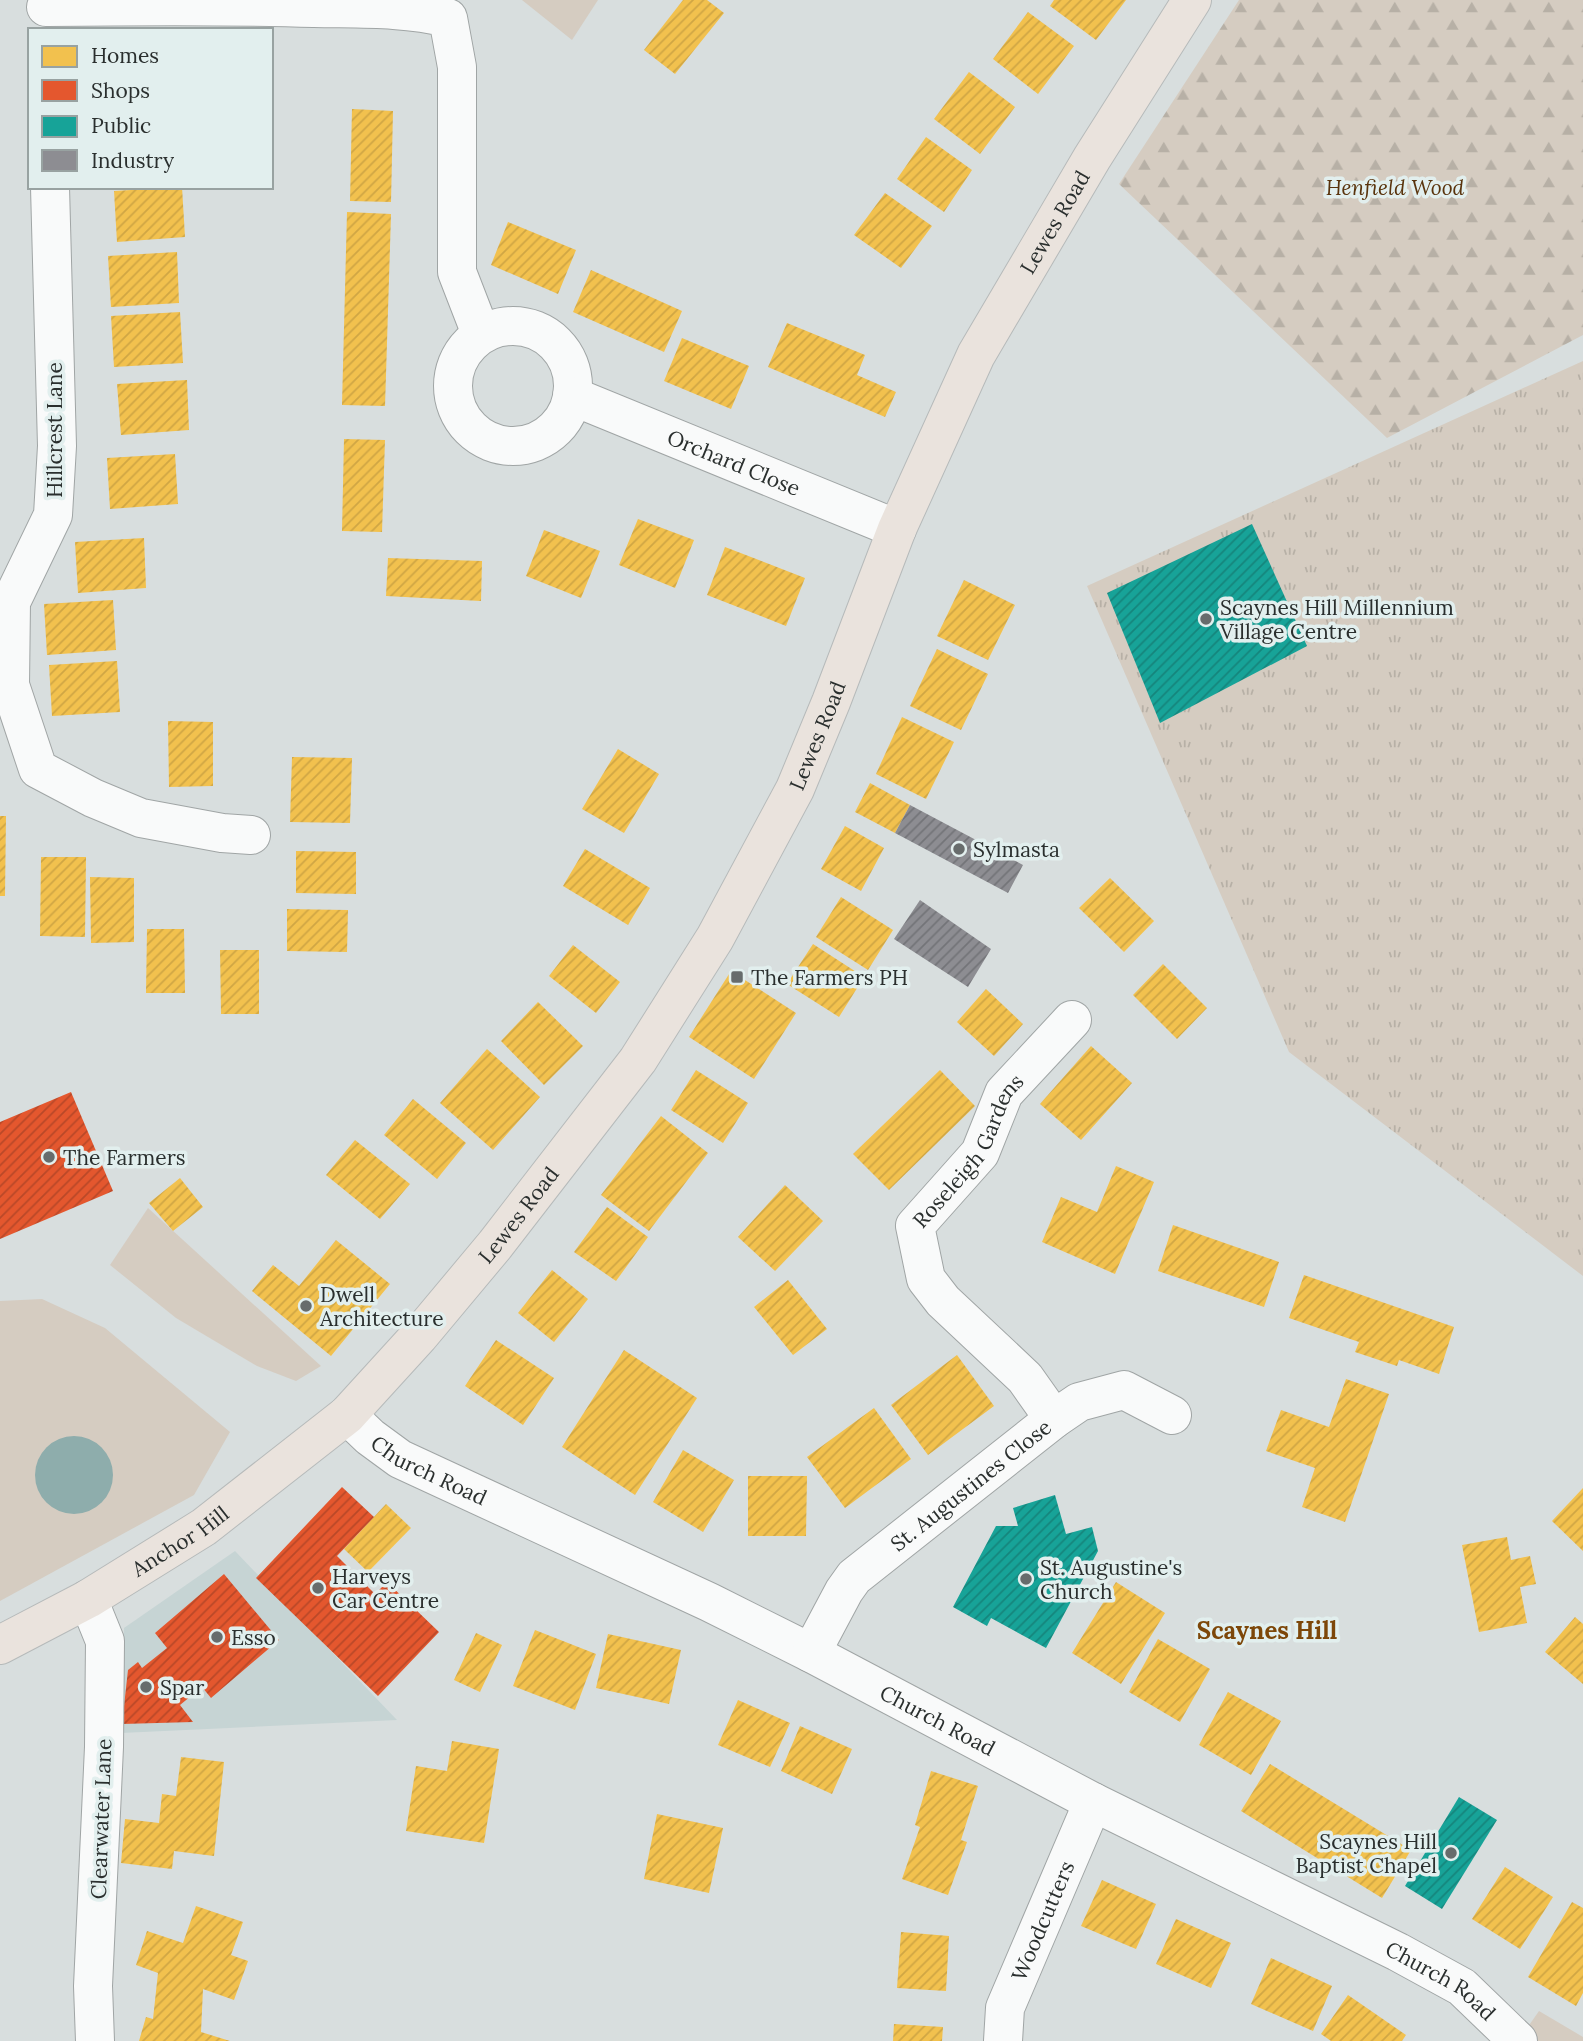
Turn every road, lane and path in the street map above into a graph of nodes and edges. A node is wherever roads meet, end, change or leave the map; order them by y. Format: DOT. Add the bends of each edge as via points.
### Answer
graph roads {
  1 [pos="1192,0"];
  2 [pos="453,9"];
  3 [pos="46,12"];
  4 [pos="50,189"];
  5 [pos="481,334"];
  6 [pos="572,396"];
  7 [pos="897,529"];
  8 [pos="251,835"];
  9 [pos="1072,1020"];
  10 [pos="347,1415"];
  11 [pos="1172,1415"];
  12 [pos="1054,1419"];
  13 [pos="88,1599"];
  14 [pos="0,1645"];
  15 [pos="811,1653"];
  16 [pos="1093,1802"];
  17 [pos="95,2041"];
  18 [pos="1003,2041"];
  19 [pos="1518,2041"];
  1 -- 7 [label="highway, Lewes Road" via="976,355"];
  2 -- 3 [label="street" via="431,14 242,6"];
  2 -- 5 [label="street" via="457,272"];
  4 -- 8 [label="street, Hillcrest Lane" via="57,446 53,515 11,603 10,685 37,769 141,818"];
  5 -- 6 [label="street" via="500,327 538,331 566,357"];
  5 -- 6 [label="street" via="456,364 452,384 464,422 479,436 517,447 536,442 565,415"];
  6 -- 7 [label="street, Orchard Close"];
  7 -- 10 [label="highway, Lewes Road" via="795,789 715,938 638,1060 495,1245"];
  9 -- 12 [label="street, Roseleigh Gardens" via="1004,1093 980,1153 915,1226 926,1279 943,1301 1025,1378"];
  10 -- 13 [label="highway, Anchor Hill" via="204,1527"];
  10 -- 15 [label="street, Church Road" via="400,1459"];
  11 -- 12 [label="street, St. Augustines Close" via="1124,1390 1079,1402"];
  12 -- 15 [label="street, St. Augustines Close" via="854,1577"];
  13 -- 14 [label="highway, Anchor Hill"];
  13 -- 17 [label="street, Clearwater Lane" via="105,1641"];
  15 -- 16 [label="street, Church Road"];
  16 -- 18 [label="street, Woodcutters" via="1005,2008"];
  16 -- 19 [label="street, Church Road" via="1462,1987"];
}
